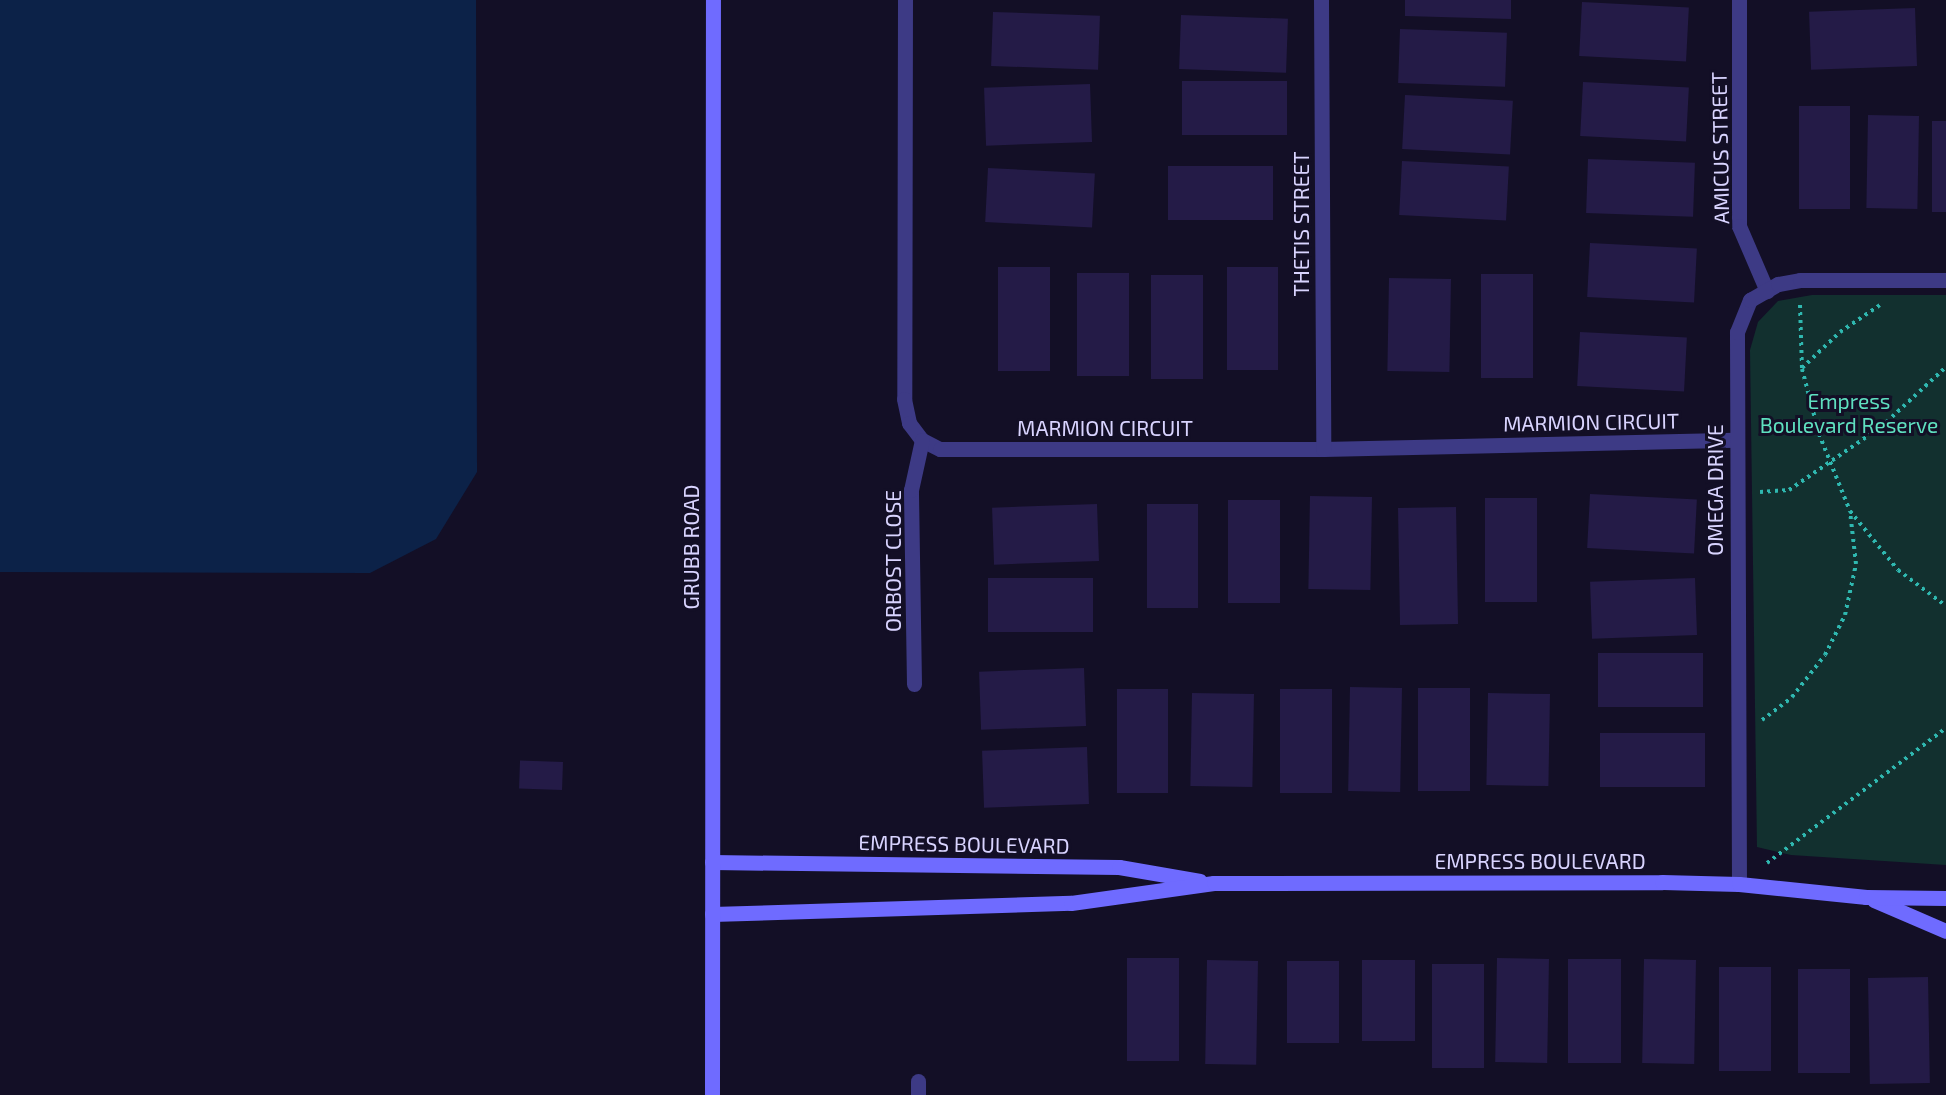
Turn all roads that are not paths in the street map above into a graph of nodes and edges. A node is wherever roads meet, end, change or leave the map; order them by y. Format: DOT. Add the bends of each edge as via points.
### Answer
graph roads {
  1 [pos="713,0"];
  2 [pos="905,0"];
  3 [pos="1321,0"];
  4 [pos="1740,0"];
  5 [pos="1946,280"];
  6 [pos="1767,291"];
  7 [pos="922,440"];
  8 [pos="1735,440"];
  9 [pos="1323,449"];
  10 [pos="914,684"];
  11 [pos="712,862"];
  12 [pos="1214,883"];
  13 [pos="1739,884"];
  14 [pos="1866,897"];
  15 [pos="1946,898"];
  16 [pos="712,914"];
  17 [pos="1946,931"];
  18 [pos="712,1095"];
  1 -- 11 [label="street, GRUBB ROAD"];
  2 -- 7 [label="street" via="904,399 909,423"];
  3 -- 9 [label="street, THETIS STREET"];
  4 -- 6 [label="street, AMICUS STREET" via="1740,226"];
  5 -- 6 [label="street, OMEGA DRIVE" via="1800,280"];
  6 -- 8 [label="street, OMEGA DRIVE" via="1750,300 1737,332"];
  7 -- 9 [label="street, MARMION CIRCUIT" via="940,449"];
  7 -- 10 [label="street, ORBOST CLOSE" via="912,490"];
  8 -- 9 [label="street, MARMION CIRCUIT"];
  8 -- 13 [label="street, OMEGA DRIVE"];
  11 -- 12 [label="street, EMPRESS BOULEVARD" via="1119,867"];
  11 -- 16 [label="street, GRUBB ROAD"];
  12 -- 13 [label="street, EMPRESS BOULEVARD"];
  12 -- 16 [label="street, EMPRESS BOULEVARD" via="1071,903"];
  13 -- 14 [label="street, EMPRESS BOULEVARD"];
  14 -- 15 [label="street, EMPRESS BOULEVARD"];
  14 -- 17 [label="street, EMPRESS BOULEVARD"];
  16 -- 18 [label="street, GRUBB ROAD"];
}
